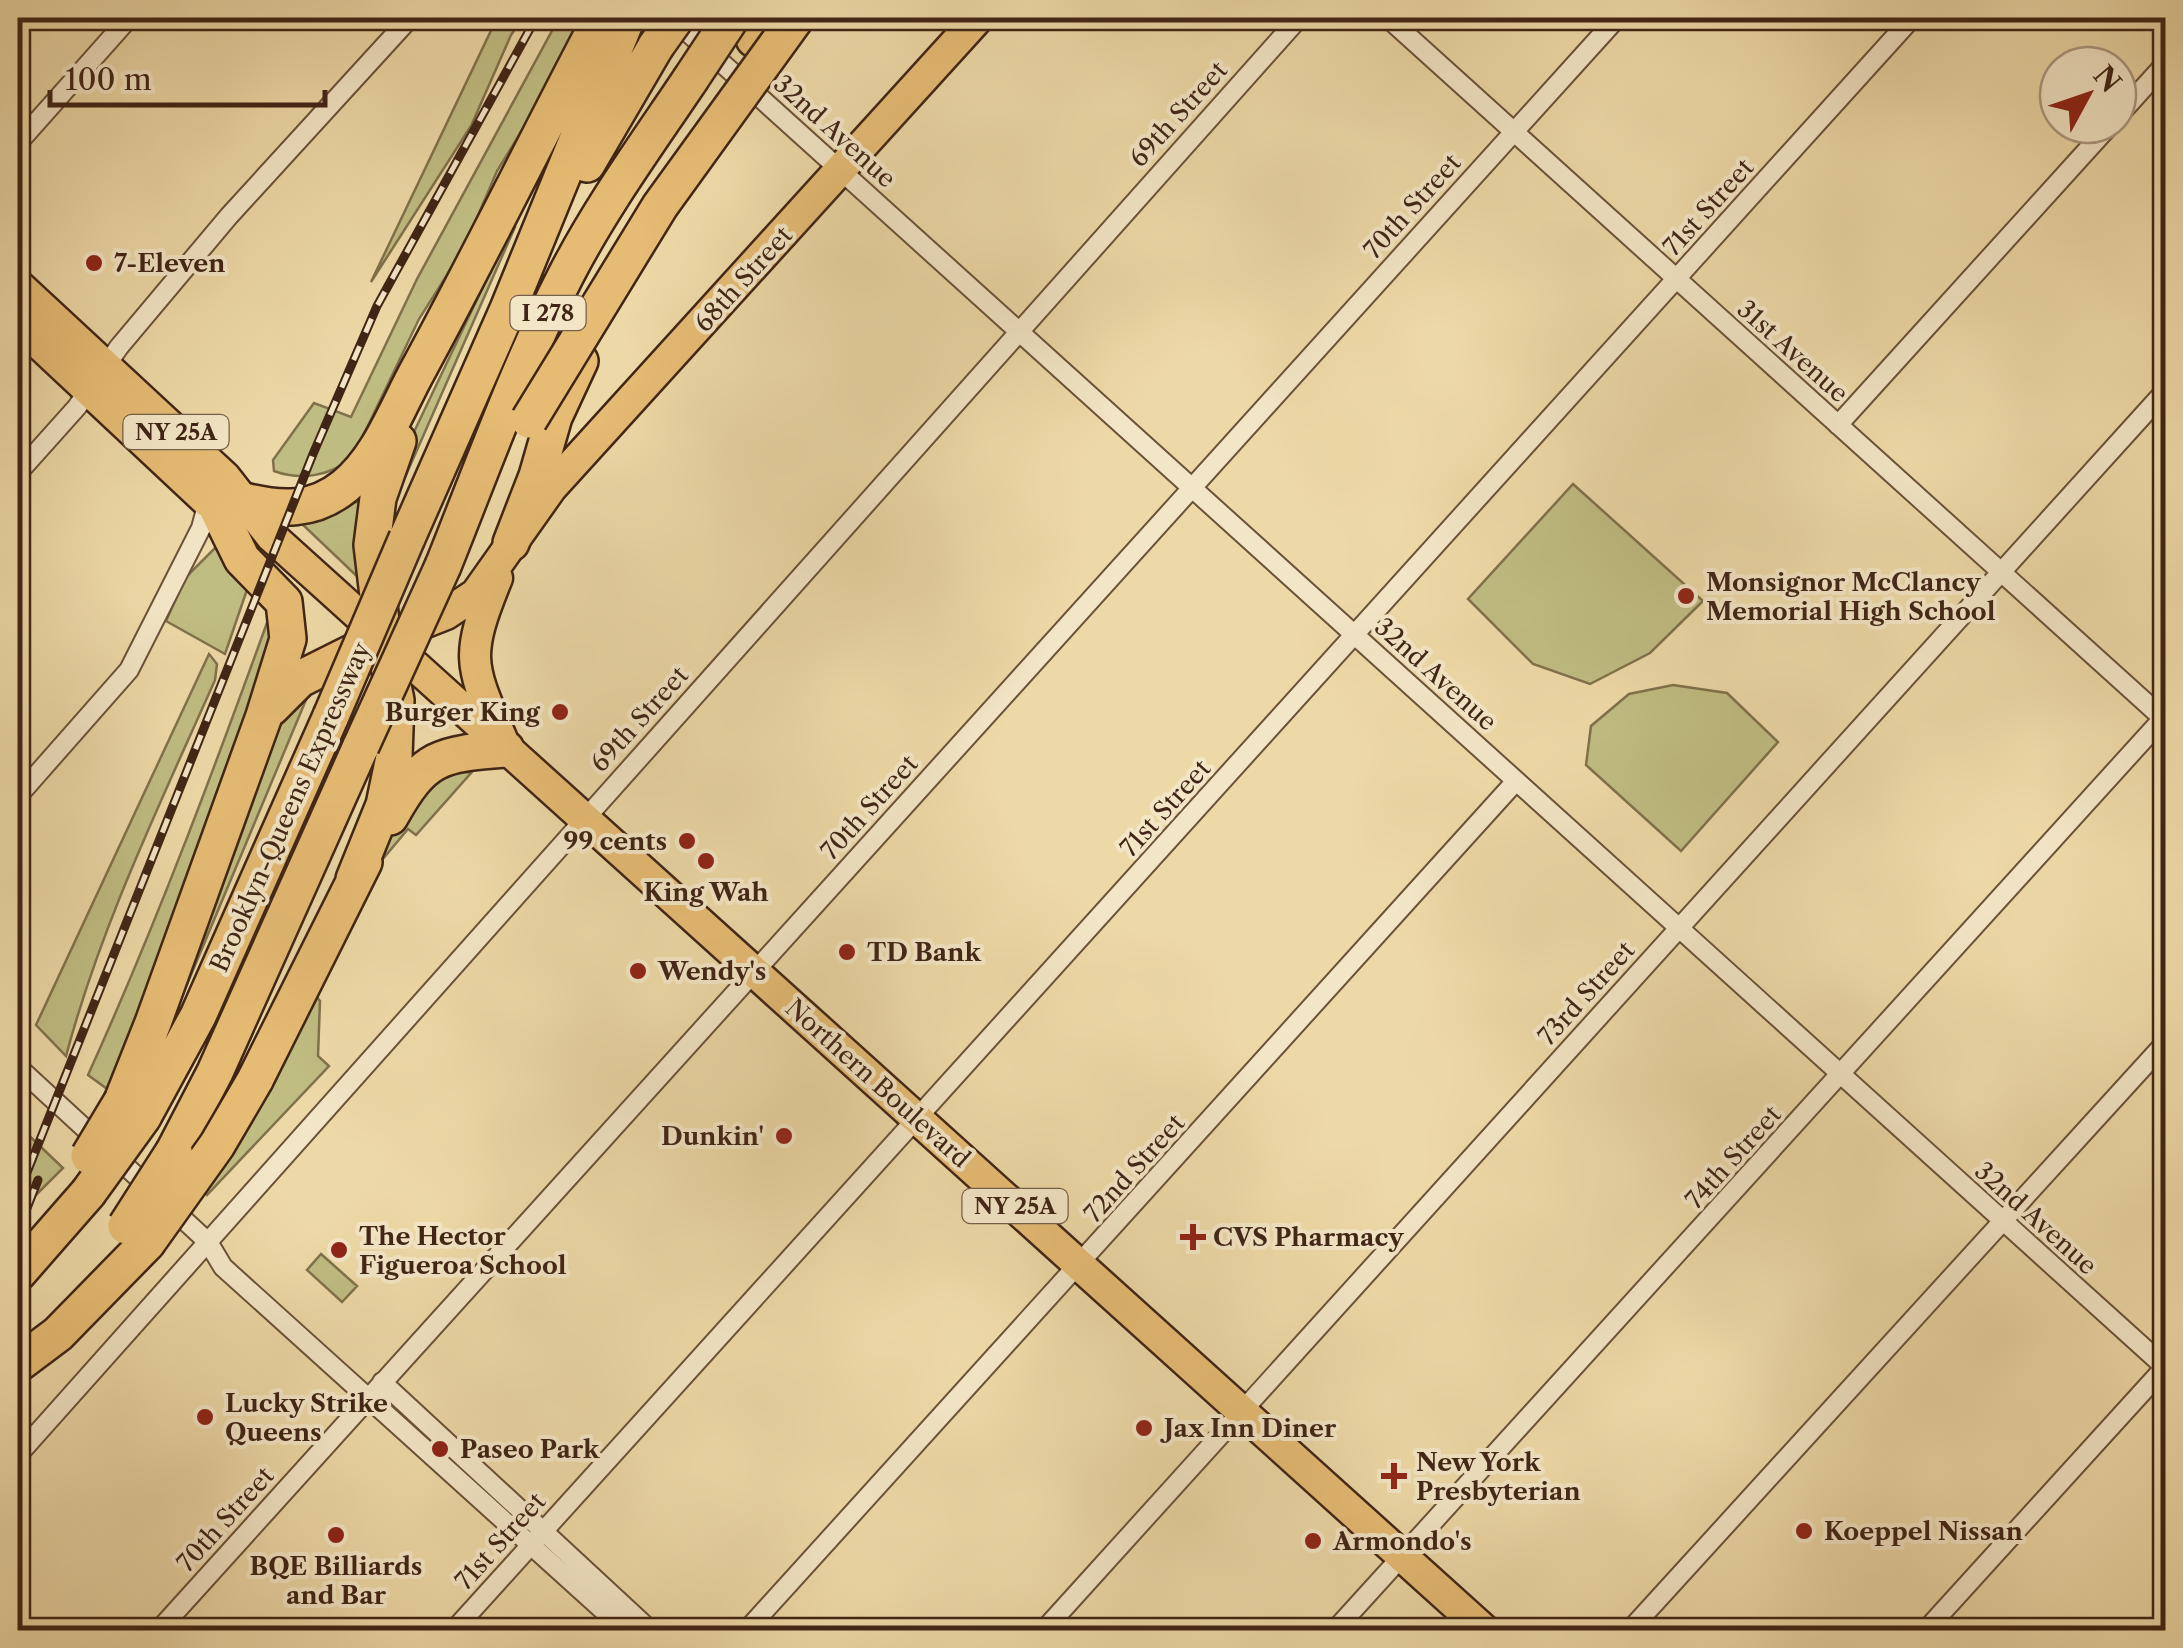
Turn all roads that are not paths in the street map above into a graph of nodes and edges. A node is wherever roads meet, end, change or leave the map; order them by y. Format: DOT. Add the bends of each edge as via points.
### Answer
graph roads {
  1 [pos="129,18"];
  2 [pos="410,18"];
  3 [pos="796,18"];
  4 [pos="978,18"];
  5 [pos="1299,18"];
  6 [pos="1388,18"];
  7 [pos="1617,18"];
  8 [pos="1912,18"];
  9 [pos="618,19"];
  10 [pos="750,25"];
  11 [pos="668,27"];
  12 [pos="2166,63"];
  13 [pos="2138,94"];
  14 [pos="1514,132"];
  15 [pos="18,143"];
  16 [pos="2092,145"];
  17 [pos="841,170"];
  18 [pos="679,178"];
  19 [pos="1676,279"];
  20 [pos="18,286"];
  21 [pos="508,310"];
  22 [pos="18,324"];
  23 [pos="1018,331"];
  24 [pos="438,332"];
  25 [pos="97,377"];
  26 [pos="2166,390"];
  27 [pos="1838,425"];
  28 [pos="18,473"];
  29 [pos="1191,488"];
  30 [pos="222,503"];
  31 [pos="511,542"];
  32 [pos="443,566"];
  33 [pos="2000,572"];
  34 [pos="1355,635"];
  35 [pos="383,638"];
  36 [pos="264,716"];
  37 [pos="2164,718"];
  38 [pos="506,749"];
  39 [pos="1516,781"];
  40 [pos="18,796"];
  41 [pos="583,819"];
  42 [pos="354,879"];
  43 [pos="1679,928"];
  44 [pos="754,971"];
  45 [pos="2166,1042"];
  46 [pos="18,1067"];
  47 [pos="1841,1075"];
  48 [pos="132,1109"];
  49 [pos="918,1119"];
  50 [pos="80,1186"];
  51 [pos="2002,1220"];
  52 [pos="136,1234"];
  53 [pos="208,1242"];
  54 [pos="18,1260"];
  55 [pos="1080,1265"];
  56 [pos="18,1273"];
  57 [pos="18,1350"];
  58 [pos="18,1364"];
  59 [pos="2165,1367"];
  60 [pos="382,1382"];
  61 [pos="367,1398"];
  62 [pos="1241,1411"];
  63 [pos="18,1454"];
  64 [pos="536,1538"];
  65 [pos="1403,1557"];
  66 [pos="159,1630"];
  67 [pos="454,1630"];
  68 [pos="625,1630"];
  69 [pos="650,1630"];
  70 [pos="747,1630"];
  71 [pos="1044,1630"];
  72 [pos="1335,1630"];
  73 [pos="1484,1630"];
  74 [pos="1630,1630"];
  75 [pos="1926,1630"];
  1 -- 15 [label="street"];
  2 -- 25 [label="street" via="229,216"];
  3 -- 18 [label="highway, bridge"];
  4 -- 17 [label="main road, 68th Street"];
  5 -- 23 [label="street, 69th Street"];
  6 -- 14 [label="street, 31st Avenue"];
  7 -- 14 [label="street, 70th Street"];
  8 -- 19 [label="street, 71st Street"];
  9 -- 21 [label="highway, I 278"];
  9 -- 24 [label="highway"];
  10 -- 18 [label="highway"];
  10 -- 32 [label="highway, I 278, bridge" via="690,80 567,274"];
  11 -- 17 [label="street, 32nd Avenue"];
  11 -- 21 [label="highway"];
  12 -- 13 [label="street"];
  14 -- 19 [label="street, 31st Avenue"];
  14 -- 29 [label="street, 70th Street"];
  16 -- 27 [label="street"];
  17 -- 23 [label="street, 32nd Avenue"];
  17 -- 31 [label="main road, 68th Street" via="551,488"];
  18 -- 31 [label="highway" via="570,378"];
  18 -- 32 [label="highway, bridge"];
  19 -- 27 [label="street, 31st Avenue"];
  19 -- 34 [label="street, 71st Street"];
  20 -- 25 [label="main road, Northern Boulevard / NY 25A"];
  21 -- 48 [label="highway, Brooklyn-Queens Expressway / I 278, bridge" via="198,1016"];
  22 -- 25 [label="main road, Northern Boulevard / NY 25A"];
  23 -- 29 [label="street, 32nd Avenue"];
  23 -- 41 [label="street, 69th Street"];
  24 -- 30 [label="highway" via="375,449 345,486 299,508"];
  24 -- 35 [label="highway" via="375,512 372,561"];
  25 -- 28 [label="street"];
  25 -- 30 [label="main road, Northern Boulevard / NY 25A" via="225,477"];
  26 -- 33 [label="street, 73rd Street"];
  27 -- 33 [label="street, 31st Avenue"];
  29 -- 34 [label="street, 32nd Avenue"];
  29 -- 44 [label="street, 70th Street"];
  30 -- 35 [label="main road, Northern Boulevard / NY 25A" via="271,536"];
  30 -- 36 [label="highway" via="242,558 279,594 288,613 286,651"];
  30 -- 40 [label="street" via="201,528 128,670"];
  31 -- 35 [label="main road" via="467,601"];
  31 -- 38 [label="main road" via="472,654"];
  32 -- 52 [label="highway, Brooklyn-Queens Expressway / I 278, bridge" via="216,1072"];
  33 -- 37 [label="street, 31st Avenue"];
  33 -- 43 [label="street, 73rd Street"];
  34 -- 39 [label="street, 32nd Avenue"];
  34 -- 49 [label="street, 71st Street"];
  35 -- 36 [label="highway" via="300,679"];
  35 -- 38 [label="main road, Northern Boulevard"];
  35 -- 42 [label="highway" via="396,700 394,756 384,805"];
  36 -- 48 [label="highway" via="154,1023"];
  37 -- 47 [label="street, 74th Street"];
  38 -- 41 [label="main road, Northern Boulevard"];
  38 -- 42 [label="highway" via="448,755 427,766"];
  39 -- 43 [label="street, 32nd Avenue"];
  39 -- 55 [label="street, 72nd Street"];
  41 -- 44 [label="main road, Northern Boulevard / NY 25A"];
  41 -- 53 [label="street, 69th Street"];
  42 -- 52 [label="highway, bridge" via="217,1145"];
  43 -- 47 [label="street, 32nd Avenue"];
  43 -- 62 [label="street, 73rd Street"];
  44 -- 49 [label="main road, Northern Boulevard / NY 25A"];
  44 -- 60 [label="street, 70th Street"];
  45 -- 51 [label="street"];
  46 -- 53 [label="street"];
  47 -- 51 [label="street, 32nd Avenue"];
  47 -- 65 [label="street, 74th Street"];
  48 -- 50 [label="highway, bridge" via="95,1148"];
  49 -- 55 [label="main road, Northern Boulevard / NY 25A"];
  49 -- 64 [label="street, 71st Street"];
  50 -- 54 [label="highway"];
  50 -- 56 [label="highway"];
  51 -- 59 [label="street, 32nd Avenue"];
  51 -- 74 [label="street"];
  52 -- 57 [label="highway, Brooklyn-Queens Expressway / I 278"];
  52 -- 58 [label="highway" via="58,1334"];
  53 -- 61 [label="street" via="223,1267"];
  53 -- 63 [label="street, 69th Street"];
  55 -- 62 [label="main road, Northern Boulevard / NY 25A"];
  55 -- 70 [label="street, 72nd Street"];
  59 -- 75 [label="street"];
  60 -- 61 [label="street, 70th Street"];
  60 -- 64 [label="street"];
  61 -- 64 [label="street"];
  61 -- 66 [label="street, 70th Street"];
  62 -- 65 [label="main road, Northern Boulevard / NY 25A"];
  62 -- 71 [label="street, 73rd Street"];
  64 -- 67 [label="street, 71st Street"];
  64 -- 68 [label="street"];
  64 -- 69 [label="street"];
  65 -- 72 [label="street, 74th Street"];
  65 -- 73 [label="main road, Northern Boulevard / NY 25A"];
}
